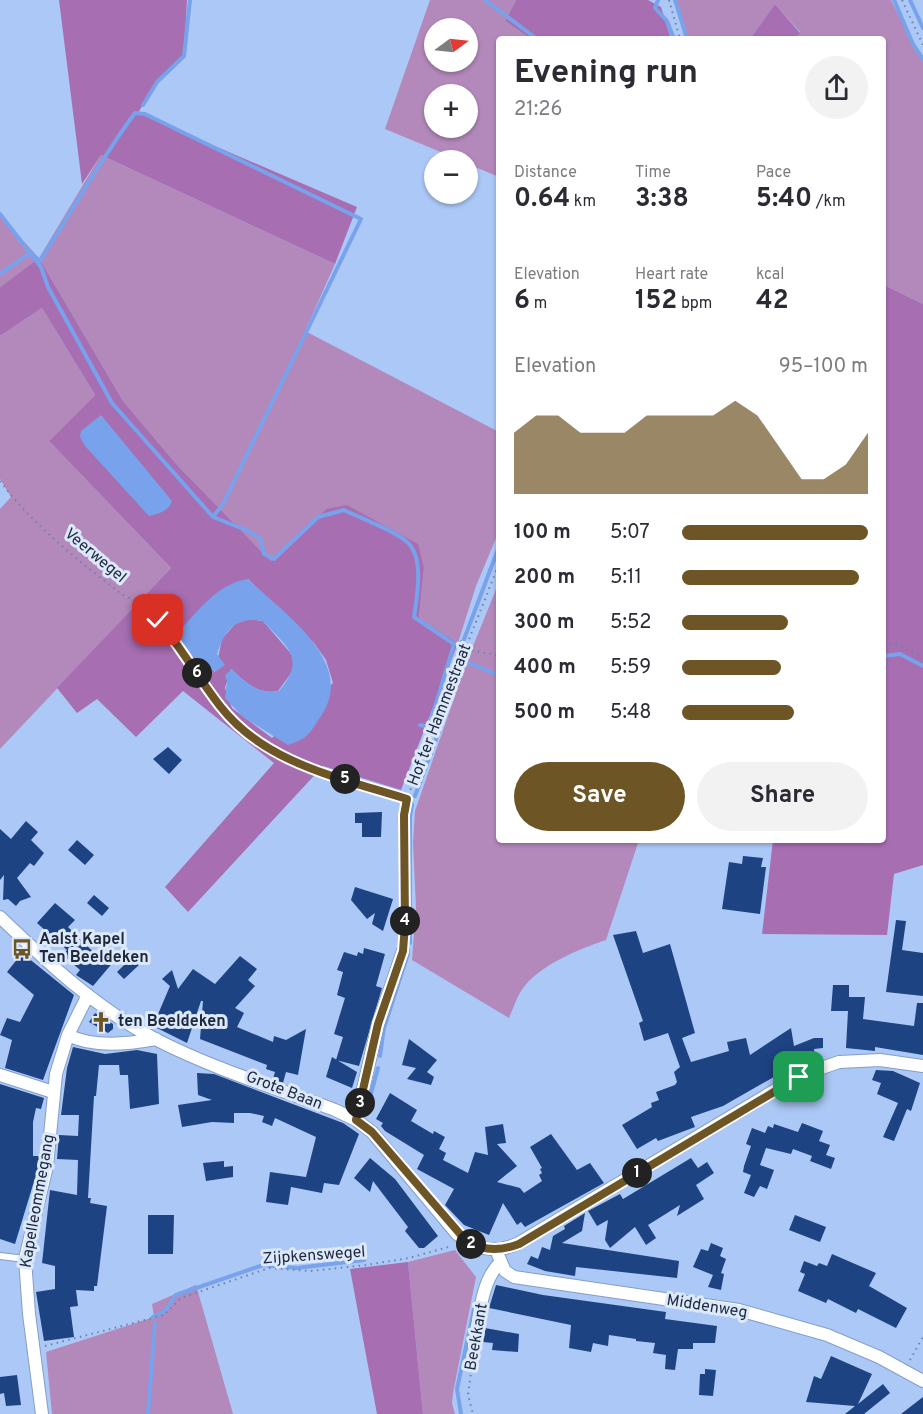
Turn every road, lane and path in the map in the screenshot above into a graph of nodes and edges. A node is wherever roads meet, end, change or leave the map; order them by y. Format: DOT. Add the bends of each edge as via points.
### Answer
graph roads {
  1 [pos="669,0"];
  2 [pos="902,0"];
  3 [pos="679,36"];
  4 [pos="923,45"];
  5 [pos="0,480"];
  6 [pos="496,571"];
  7 [pos="886,644"];
  8 [pos="466,649"];
  9 [pos="496,655"];
  10 [pos="923,657"];
  11 [pos="407,799"];
  12 [pos="0,917"];
  13 [pos="403,951"];
  14 [pos="88,995"];
  15 [pos="68,1035"];
  16 [pos="156,1039"];
  17 [pos="923,1066"];
  18 [pos="0,1075"];
  19 [pos="53,1092"];
  20 [pos="356,1120"];
  21 [pos="467,1242"];
  22 [pos="496,1250"];
  23 [pos="0,1257"];
  24 [pos="25,1259"];
  25 [pos="500,1263"];
  26 [pos="923,1337"];
  27 [pos="474,1345"];
  28 [pos="33,1349"];
  29 [pos="906,1371"];
  30 [pos="923,1381"];
  31 [pos="42,1414"];
  32 [pos="473,1414"];
  1 -- 3 [label="path"];
  2 -- 4 [label="path"];
  5 -- 11 [label="path, Veerwegel" via="32,519 158,620 181,646 221,708 270,751 298,764"];
  6 -- 8 [label="path, Hof ter Hammestraat"];
  7 -- 10 [label="path" via="894,643"];
  8 -- 9 [label="path"];
  8 -- 11 [label="path, Hof ter Hammestraat" via="449,683"];
  11 -- 13 [label="path, Hof ter Hammestraat"];
  12 -- 14 [label="street, Grote Baan"];
  13 -- 20 [label="street" via="378,1024"];
  14 -- 15 [label="street, Kapelleommegang"];
  14 -- 16 [label="street, Grote Baan"];
  15 -- 16 [label="street, Grote Baan" via="80,1042 132,1043"];
  15 -- 19 [label="street, Kapelleommegang"];
  16 -- 20 [label="street, Grote Baan"];
  17 -- 22 [label="street" via="880,1060 839,1062 799,1077 519,1244"];
  18 -- 19 [label="street"];
  19 -- 24 [label="street, Kapelleommegang" via="47,1166"];
  20 -- 21 [label="street, Grote Baan" via="372,1132"];
  21 -- 22 [label="street"];
  21 -- 28 [label="path, Zijpkenswegel" via="366,1265 311,1271 269,1268 181,1298 164,1316"];
  22 -- 25 [label="street"];
  23 -- 24 [label="lane"];
  24 -- 28 [label="street, Kapelleommegang"];
  25 -- 27 [label="street, Beekkant" via="493,1269 484,1297"];
  25 -- 29 [label="street, Middenweg" via="514,1277 739,1310 827,1335"];
  26 -- 29 [label="path"];
  27 -- 32 [label="path, Beekkant" via="468,1395"];
  28 -- 31 [label="street, Kapelleommegang"];
  29 -- 30 [label="street, Middenweg"];
}
